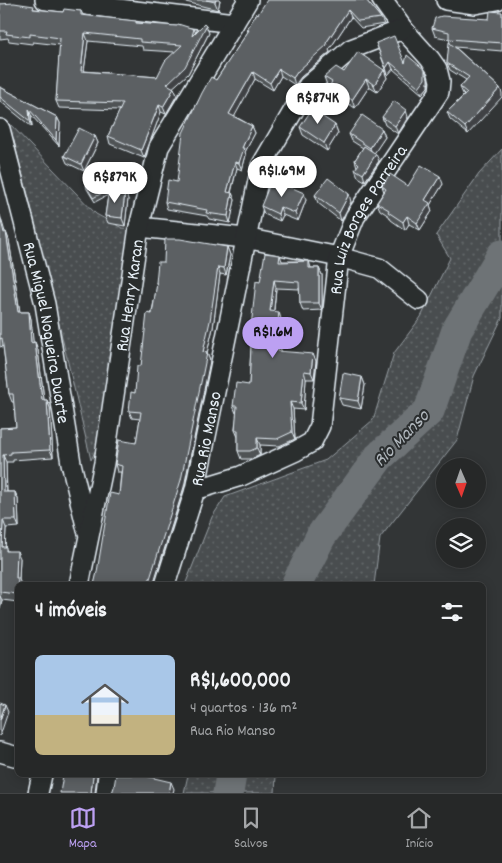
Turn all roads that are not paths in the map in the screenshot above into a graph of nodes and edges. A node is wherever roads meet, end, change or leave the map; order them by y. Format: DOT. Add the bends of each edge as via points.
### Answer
graph roads {
  1 [pos="45,0"];
  2 [pos="248,0"];
  3 [pos="382,0"];
  4 [pos="446,0"];
  5 [pos="497,0"];
  6 [pos="234,23"];
  7 [pos="403,29"];
  8 [pos="0,129"];
  9 [pos="8,185"];
  10 [pos="139,227"];
  11 [pos="245,238"];
  12 [pos="339,257"];
  13 [pos="419,300"];
  14 [pos="194,490"];
  15 [pos="88,536"];
  16 [pos="79,582"];
  17 [pos="166,582"];
  18 [pos="0,752"];
  19 [pos="15,756"];
  20 [pos="42,777"];
  21 [pos="38,793"];
  1 -- 6 [label="street"];
  2 -- 6 [label="street, Rua Henry Karan"];
  3 -- 7 [label="street"];
  4 -- 5 [label="street" via="475,4"];
  6 -- 10 [label="street, Rua Henry Karan" via="160,147"];
  7 -- 11 [label="street, Rua Rio Manso" via="351,50 308,86 261,166"];
  7 -- 12 [label="street, Rua Luiz Borges Parreira" via="437,69 440,92 356,217"];
  8 -- 9 [label="street, Rua Miguel Nogueira Duarte"];
  9 -- 15 [label="street, Rua Miguel Nogueira Duarte" via="45,304 71,463"];
  10 -- 11 [label="street"];
  10 -- 15 [label="street, Rua Henry Karan" via="104,463"];
  11 -- 12 [label="street"];
  11 -- 14 [label="street, Rua Rio Manso"];
  12 -- 13 [label="street" via="379,268"];
  12 -- 14 [label="street, Rua Luiz Borges Parreira" via="320,426 312,442 241,476"];
  14 -- 17 [label="street, Rua Rio Manso"];
  15 -- 16 [label="street, Rua Henry Karan"];
  18 -- 19 [label="street"];
  20 -- 21 [label="street"];
}
